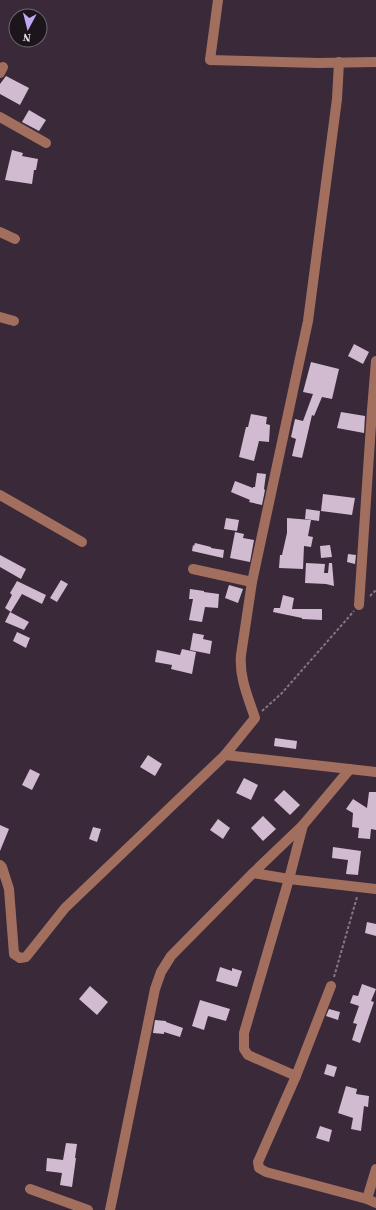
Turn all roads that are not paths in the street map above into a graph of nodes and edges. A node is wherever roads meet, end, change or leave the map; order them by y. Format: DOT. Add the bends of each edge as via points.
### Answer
graph roads {
  1 [pos="218,0"];
  2 [pos="339,62"];
  3 [pos="376,62"];
  4 [pos="0,117"];
  5 [pos="46,143"];
  6 [pos="0,232"];
  7 [pos="14,239"];
  8 [pos="0,317"];
  9 [pos="14,321"];
  10 [pos="376,361"];
  11 [pos="374,410"];
  12 [pos="0,495"];
  13 [pos="82,542"];
  14 [pos="193,569"];
  15 [pos="252,582"];
  16 [pos="360,605"];
  17 [pos="225,755"];
  18 [pos="350,769"];
  19 [pos="376,772"];
  20 [pos="303,825"];
  21 [pos="0,865"];
  22 [pos="253,873"];
  23 [pos="289,879"];
  24 [pos="376,889"];
  25 [pos="331,986"];
  26 [pos="296,1076"];
  27 [pos="376,1169"];
  28 [pos="30,1189"];
  29 [pos="371,1201"];
  30 [pos="88,1210"];
  31 [pos="110,1210"];
  1 -- 2 [label="street" via="210,60"];
  2 -- 3 [label="street"];
  2 -- 15 [label="street" via="337,99 308,321"];
  4 -- 5 [label="street"];
  6 -- 7 [label="street"];
  8 -- 9 [label="street"];
  10 -- 11 [label="street"];
  11 -- 16 [label="street"];
  12 -- 13 [label="street"];
  14 -- 15 [label="street"];
  15 -- 17 [label="street" via="240,665 255,718"];
  17 -- 18 [label="street"];
  17 -- 21 [label="street" via="65,908 26,957 20,958 14,954 9,889"];
  18 -- 19 [label="street"];
  18 -- 20 [label="street"];
  20 -- 22 [label="street"];
  20 -- 23 [label="street"];
  22 -- 23 [label="street"];
  22 -- 31 [label="street" via="171,956 161,972 155,989"];
  23 -- 24 [label="street"];
  23 -- 26 [label="street" via="244,1034 244,1049 248,1055"];
  25 -- 26 [label="street"];
  26 -- 29 [label="street" via="260,1156 259,1168"];
  27 -- 29 [label="street"];
  28 -- 30 [label="street"];
}
